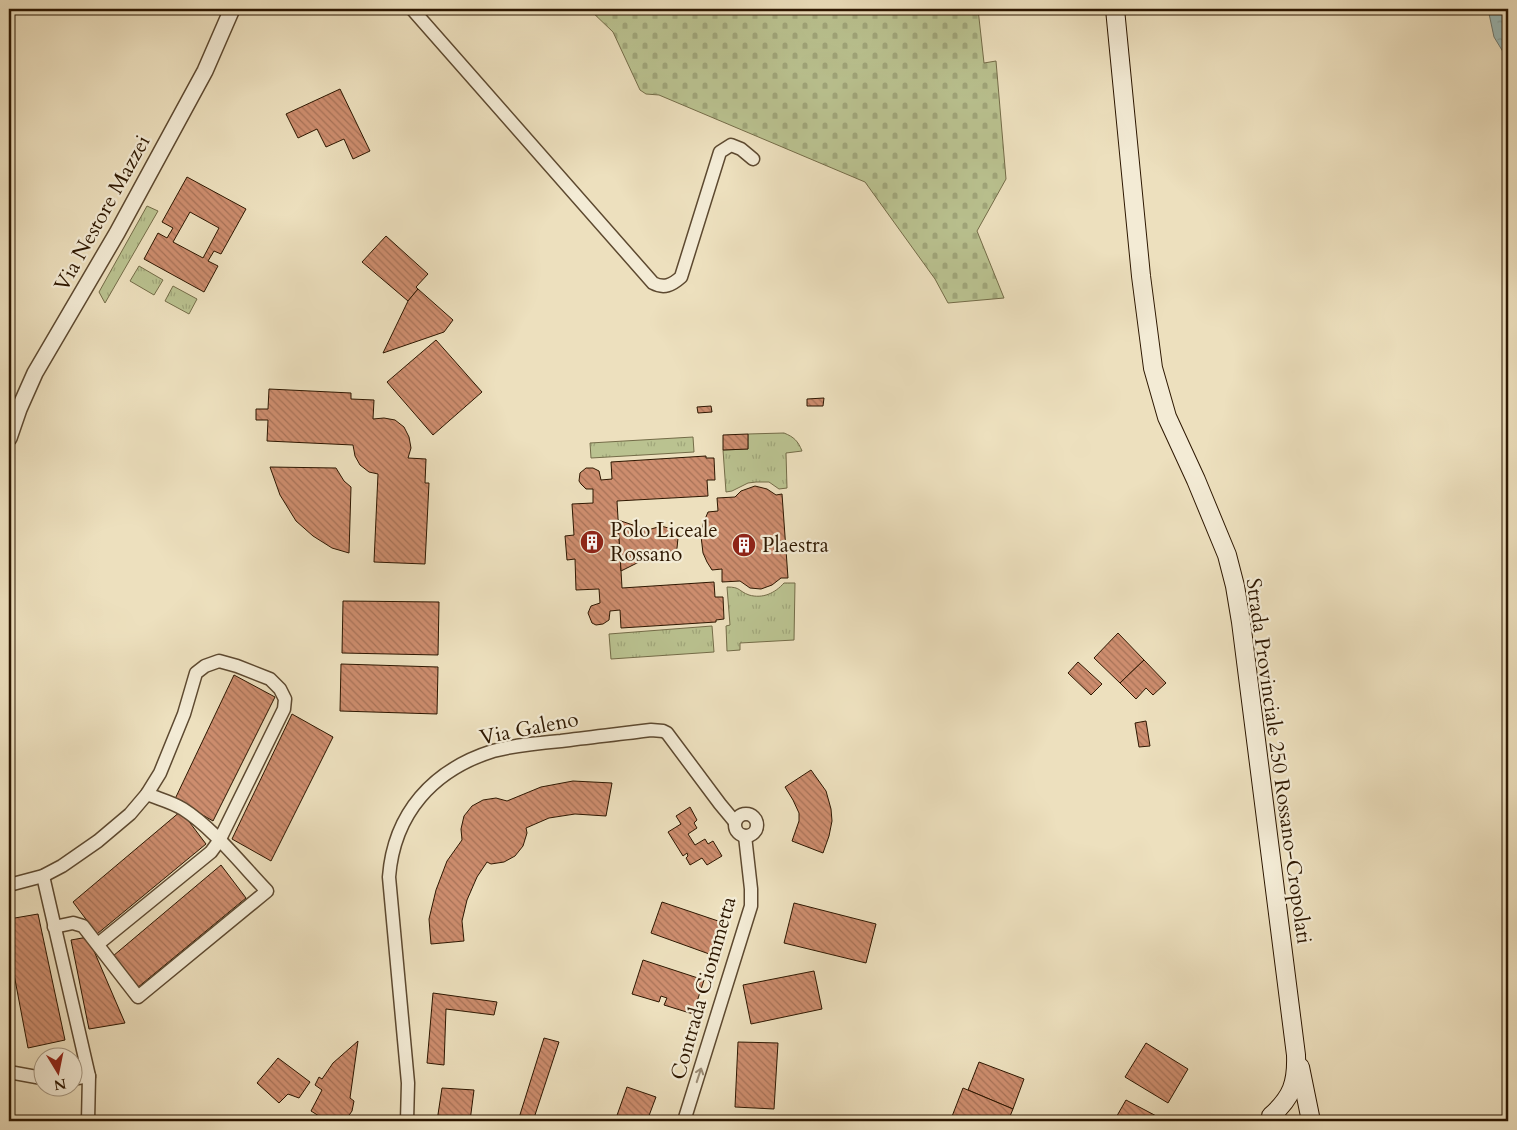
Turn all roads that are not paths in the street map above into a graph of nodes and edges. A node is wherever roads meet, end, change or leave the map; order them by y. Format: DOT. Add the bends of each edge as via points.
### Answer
graph roads {
  1 [pos="232,9"];
  2 [pos="412,9"];
  3 [pos="1115,9"];
  4 [pos="753,159"];
  5 [pos="9,438"];
  6 [pos="147,794"];
  7 [pos="736,822"];
  8 [pos="745,836"];
  9 [pos="219,841"];
  10 [pos="43,876"];
  11 [pos="9,885"];
  12 [pos="54,927"];
  13 [pos="98,944"];
  14 [pos="1296,1055"];
  15 [pos="9,1072"];
  16 [pos="32,1076"];
  17 [pos="89,1076"];
  18 [pos="82,1077"];
  19 [pos="1269,1119"];
  20 [pos="88,1121"];
  21 [pos="407,1121"];
  22 [pos="684,1121"];
  23 [pos="1310,1121"];
  1 -- 5 [label="street, Via Nestore Mazzei" via="205,71 117,233 35,373"];
  2 -- 4 [label="street" via="659,286 668,286 681,277 720,152 731,145"];
  3 -- 14 [label="main road, Strada Provinciale 250 Rossano-Cropolati" via="1153,368 1167,416 1227,555 1235,586"];
  6 -- 9 [label="street" via="186,811"];
  6 -- 9 [label="street" via="172,745 196,673 219,661 270,679 285,699 284,709"];
  6 -- 10 [label="street" via="130,814 98,841"];
  7 -- 8 [label="street" via="738,832"];
  7 -- 8 [label="street" via="743,814 756,819 756,829"];
  7 -- 21 [label="street, Via Galeno" via="663,730 494,751 468,761 434,781 416,801 404,822 390,870 408,1083"];
  22 -- 8 [label="street, Contrada Ciommetta, one-way" via="751,906"];
  9 -- 13 [label="street" via="211,852"];
  9 -- 13 [label="street" via="267,891 138,997"];
  10 -- 11 [label="street"];
  10 -- 12 [label="street"];
  12 -- 13 [label="street" via="73,923 83,926"];
  12 -- 17 [label="street"];
  14 -- 19 [label="main road, Strada Provinciale 250 Rossano-Cropolati" via="1295,1082 1286,1101"];
  14 -- 23 [label="main road, Strada Provinciale 250 Rossano-Cropolati"];
  15 -- 16 [label="street"];
  17 -- 18 [label="street"];
  17 -- 20 [label="street"];
  19 -- 23 [label="main road" via="1280,1112 1290,1111"];
}
